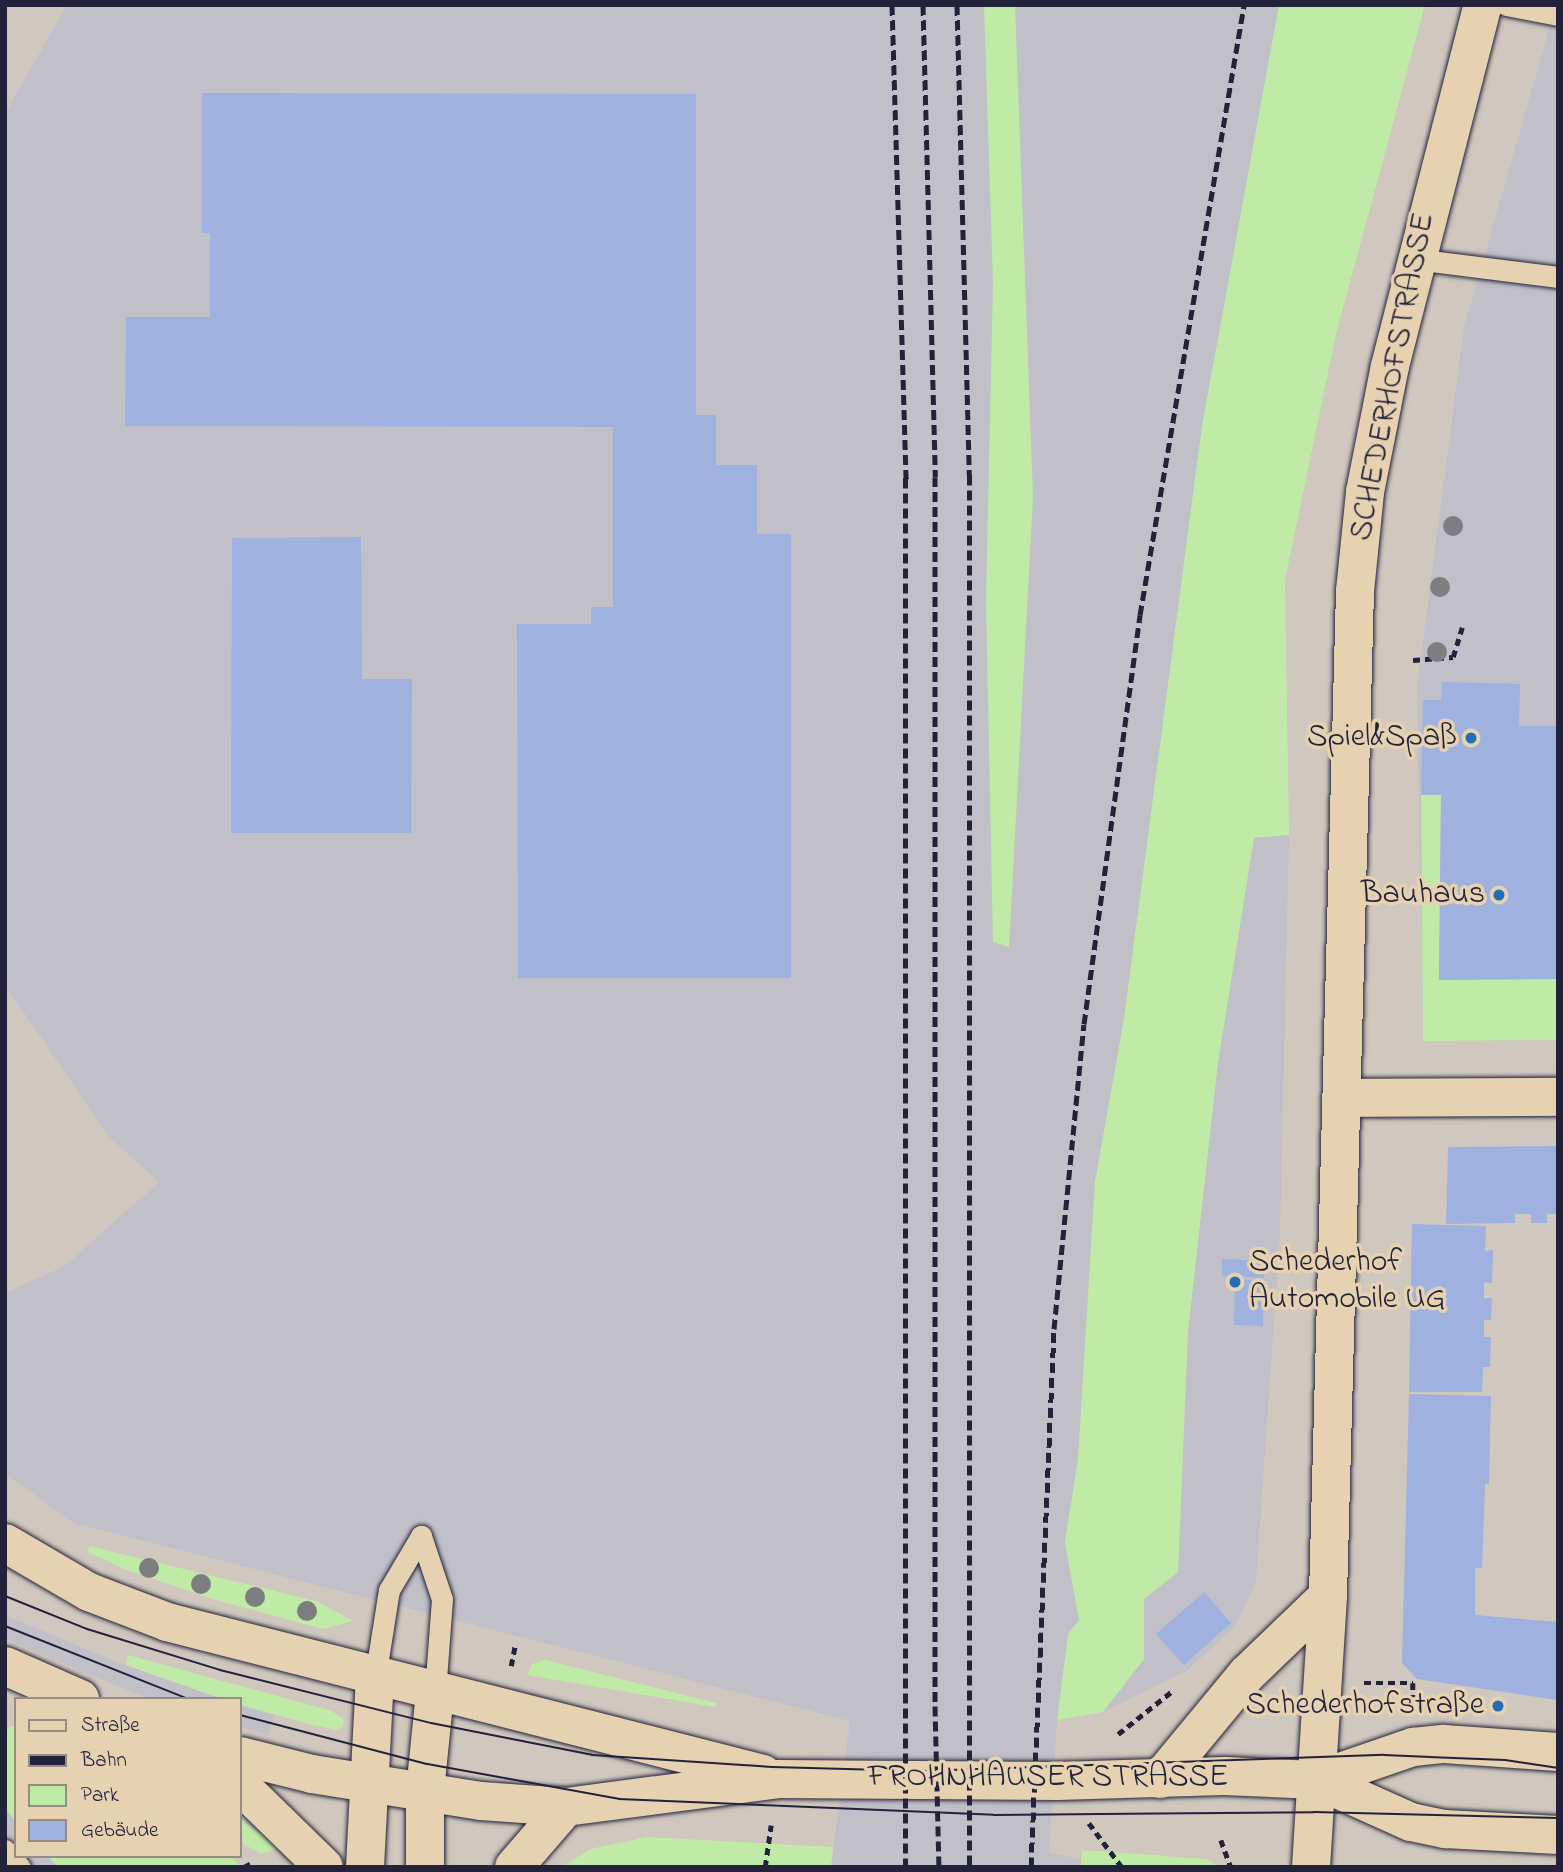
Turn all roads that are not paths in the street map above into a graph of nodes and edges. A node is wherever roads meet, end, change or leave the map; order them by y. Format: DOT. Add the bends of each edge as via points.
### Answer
graph roads {
  1 [pos="1483,5"];
  2 [pos="1506,5"];
  3 [pos="1558,15"];
  4 [pos="1414,259"];
  5 [pos="1558,277"];
  6 [pos="1558,1097"];
  7 [pos="1343,1098"];
  8 [pos="5,1543"];
  9 [pos="1328,1596"];
  10 [pos="5,1667"];
  11 [pos="375,1678"];
  12 [pos="435,1693"];
  13 [pos="75,1697"];
  14 [pos="1558,1752"];
  15 [pos="242,1756"];
  16 [pos="778,1779"];
  17 [pos="1160,1779"];
  18 [pos="1317,1780"];
  19 [pos="367,1782"];
  20 [pos="242,1787"];
  21 [pos="425,1791"];
  22 [pos="566,1807"];
  23 [pos="1558,1835"];
  24 [pos="5,1850"];
  25 [pos="20,1867"];
  26 [pos="324,1867"];
  27 [pos="365,1867"];
  28 [pos="425,1867"];
  29 [pos="514,1867"];
  30 [pos="1311,1867"];
  1 -- 4 [label="street, SCHEDERHOFSTRASSE"];
  2 -- 3 [label="lane"];
  4 -- 5 [label="lane"];
  4 -- 7 [label="street, SCHEDERHOFSTRASSE" via="1365,492 1354,591"];
  6 -- 7 [label="street"];
  7 -- 9 [label="street, SCHEDERHOFSTRASSE"];
  8 -- 11 [label="street, FROHNHAUSER STRASSE" via="71,1583 148,1616"];
  9 -- 17 [label="street" via="1248,1674"];
  9 -- 18 [label="street, SCHEDERHOFSTRASSE"];
  10 -- 13 [label="street"];
  11 -- 12 [label="street, FROHNHAUSER STRASSE"];
  11 -- 12 [label="lane" via="389,1590 421,1536 442,1599"];
  11 -- 19 [label="street"];
  12 -- 16 [label="street, FROHNHAUSER STRASSE"];
  12 -- 21 [label="street"];
  14 -- 18 [label="street, FROHNHAUSER STRASSE" via="1515,1747 1413,1747"];
  15 -- 19 [label="street, FROHNHAUSER STRASSE"];
  16 -- 17 [label="street, FROHNHAUSER STRASSE"];
  16 -- 22 [label="street, FROHNHAUSER STRASSE"];
  17 -- 18 [label="street, FROHNHAUSER STRASSE"];
  18 -- 23 [label="street, FROHNHAUSER STRASSE" via="1411,1822 1445,1829"];
  18 -- 30 [label="street, SCHEDERHOFSTRASSE"];
  19 -- 21 [label="street, FROHNHAUSER STRASSE"];
  19 -- 27 [label="street"];
  20 -- 26 [label="street"];
  21 -- 22 [label="street, FROHNHAUSER STRASSE"];
  21 -- 28 [label="street"];
  22 -- 29 [label="street"];
  24 -- 25 [label="lane"];
}
